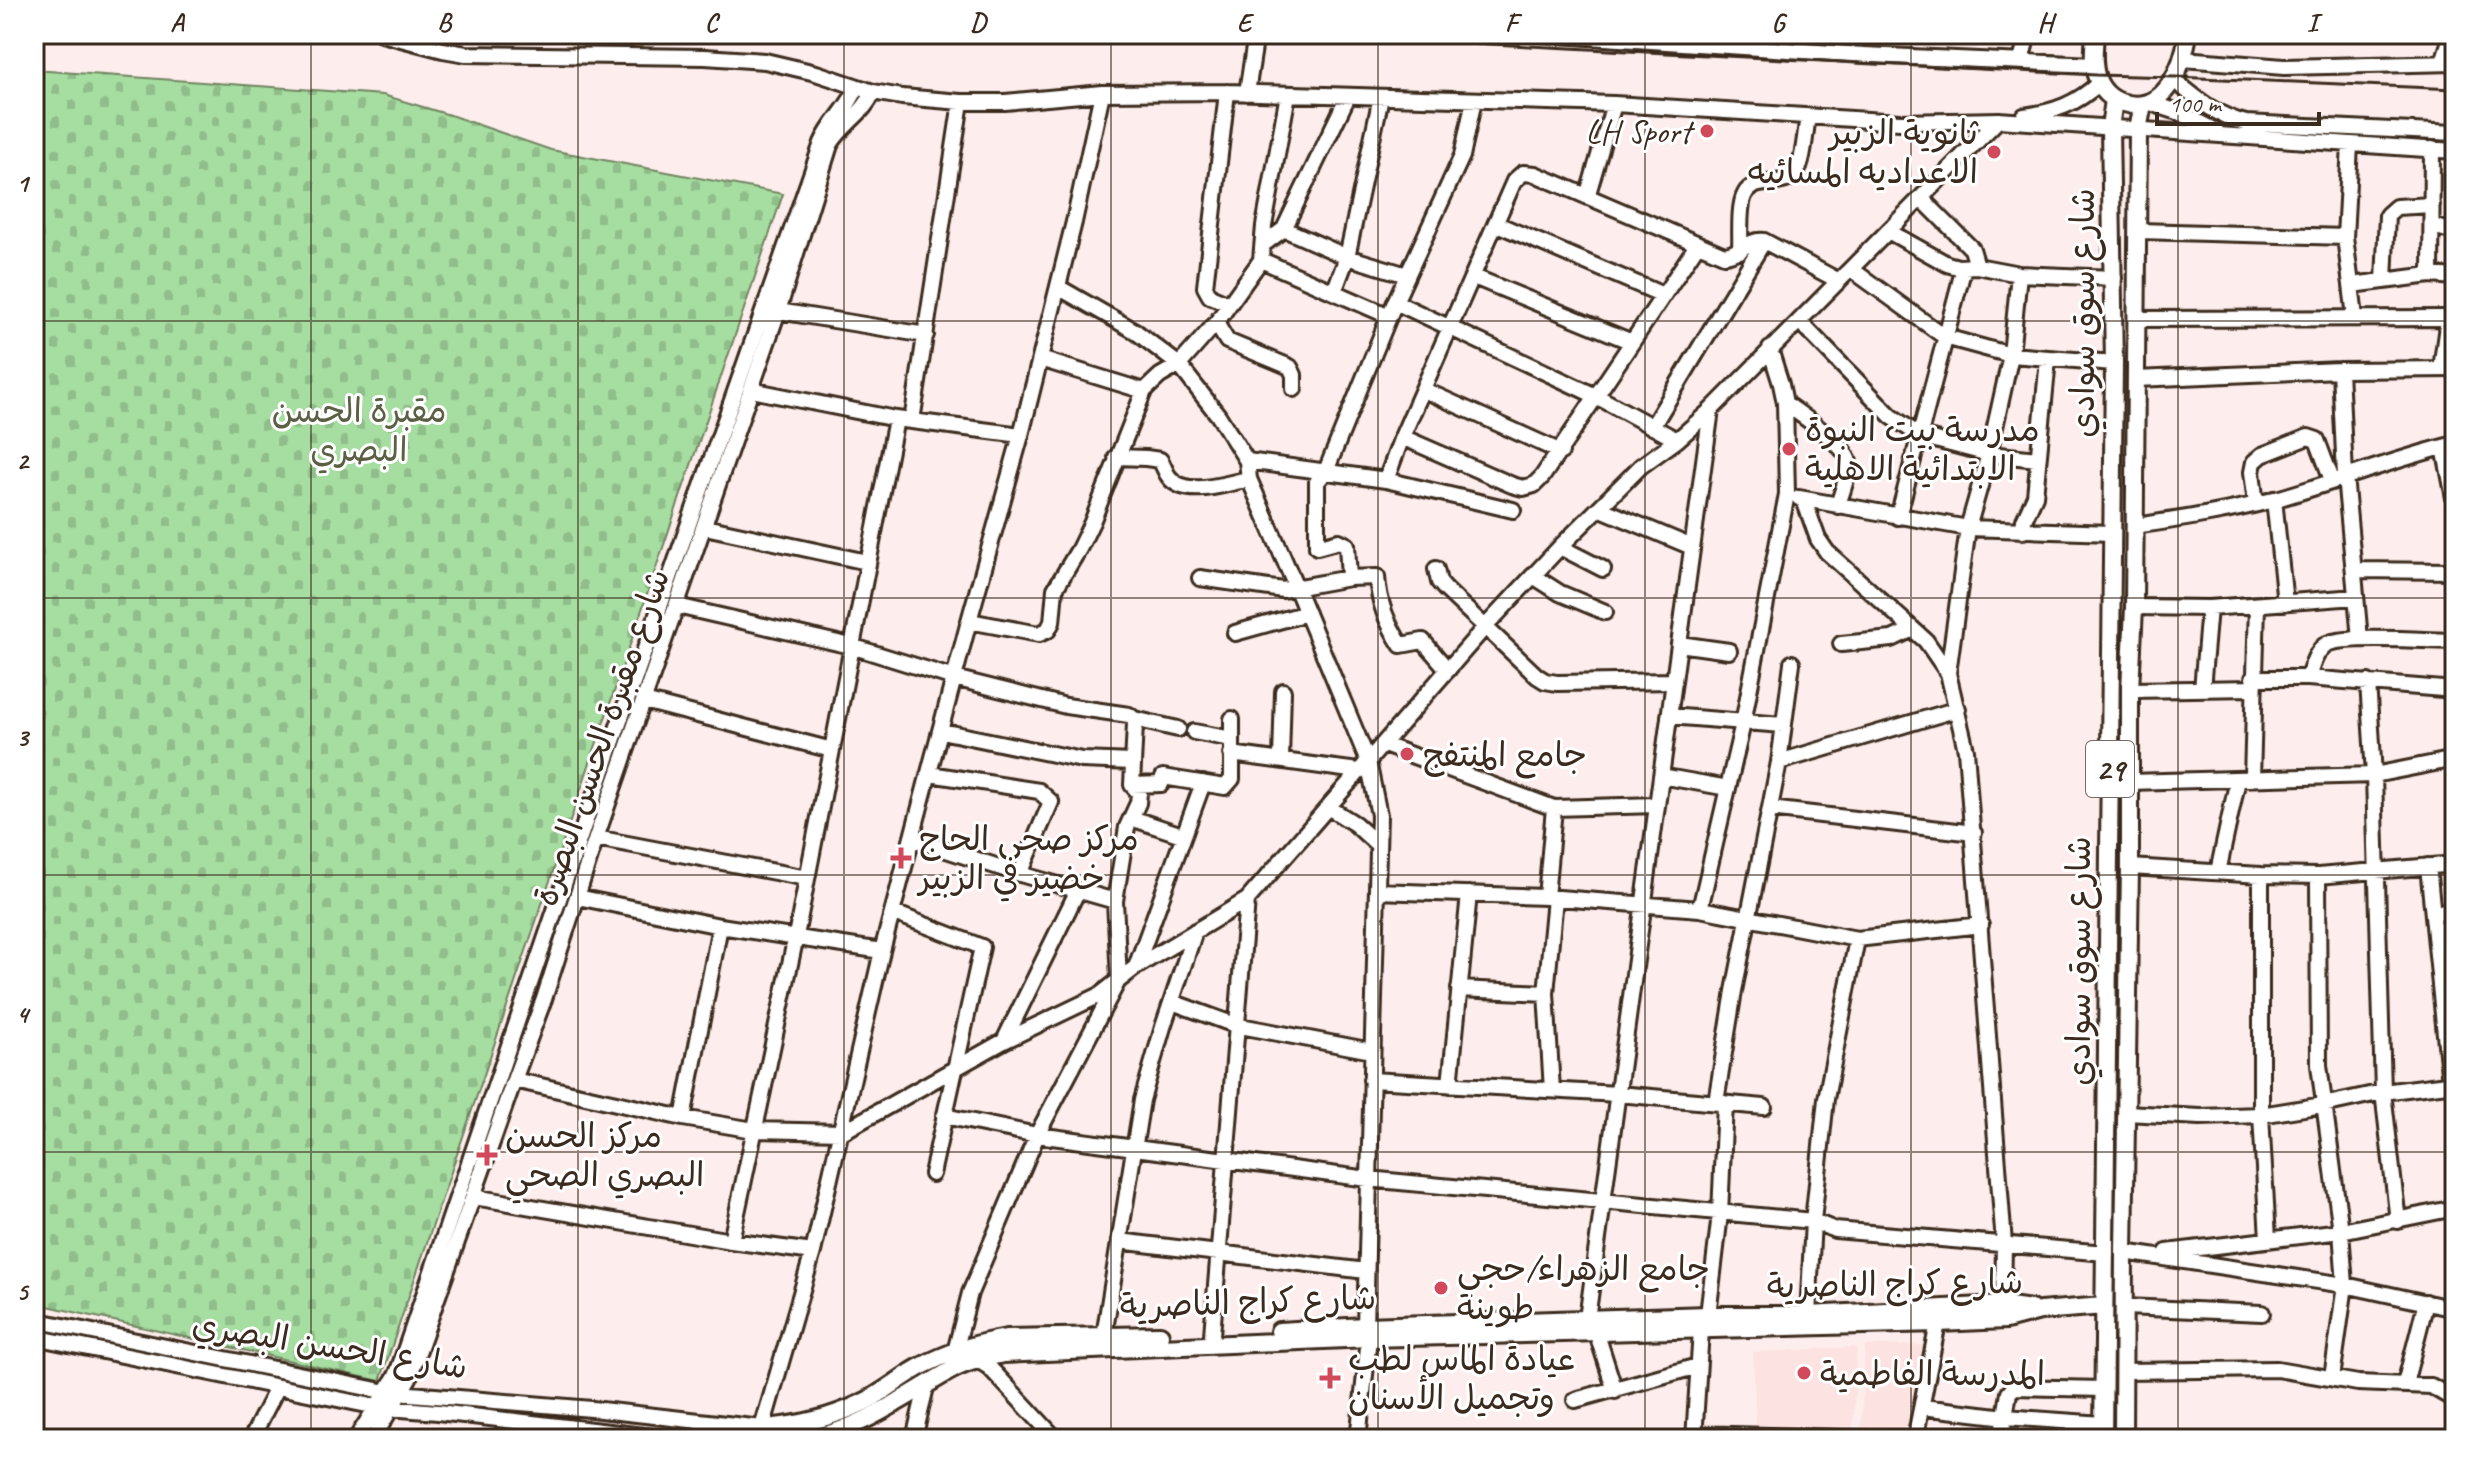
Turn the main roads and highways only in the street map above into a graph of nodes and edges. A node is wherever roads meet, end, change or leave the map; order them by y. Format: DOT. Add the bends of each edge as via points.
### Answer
graph roads {
  1 [pos="2095,34"];
  2 [pos="2188,34"];
  3 [pos="2114,100"];
  4 [pos="2146,103"];
  5 [pos="2110,635"];
  6 [pos="2133,636"];
  7 [pos="2104,1306"];
  8 [pos="2040,1311"];
  9 [pos="1705,1322"];
  10 [pos="1367,1332"];
  11 [pos="2103,1432"];
  12 [pos="760,1434"];
  13 [pos="811,1439"];
  14 [pos="2123,1439"];
  1 -- 3 [label="main road" via="2099,83"];
  2 -- 4 [label="main road" via="2174,80"];
  3 -- 4 [label="main road"];
  3 -- 5 [label="main road, شارع سوق سوادي / 29"];
  4 -- 6 [label="main road, شارع سوق سوادي / 29" via="2138,130"];
  5 -- 6 [label="main road"];
  5 -- 7 [label="main road, شارع سوق سوادي / 29"];
  6 -- 14 [label="main road, شارع سوق سوادي / 29"];
  7 -- 8 [label="main road"];
  7 -- 11 [label="main road, شارع سوق سوادي / 29"];
  8 -- 9 [label="main road, شارع كراج الناصرية" via="2003,1305"];
  8 -- 9 [label="main road, شارع كراج الناصرية" via="2006,1320 1938,1323"];
  9 -- 10 [label="main road, شارع كراج الناصرية" via="1587,1319"];
  9 -- 10 [label="main road, شارع كراج الناصرية" via="1597,1334"];
  10 -- 12 [label="main road, شارع كراج الناصرية" via="981,1342 918,1368 844,1410"];
  10 -- 13 [label="main road, شارع كراج الناصرية" via="1003,1354 952,1370 880,1414"];
}
